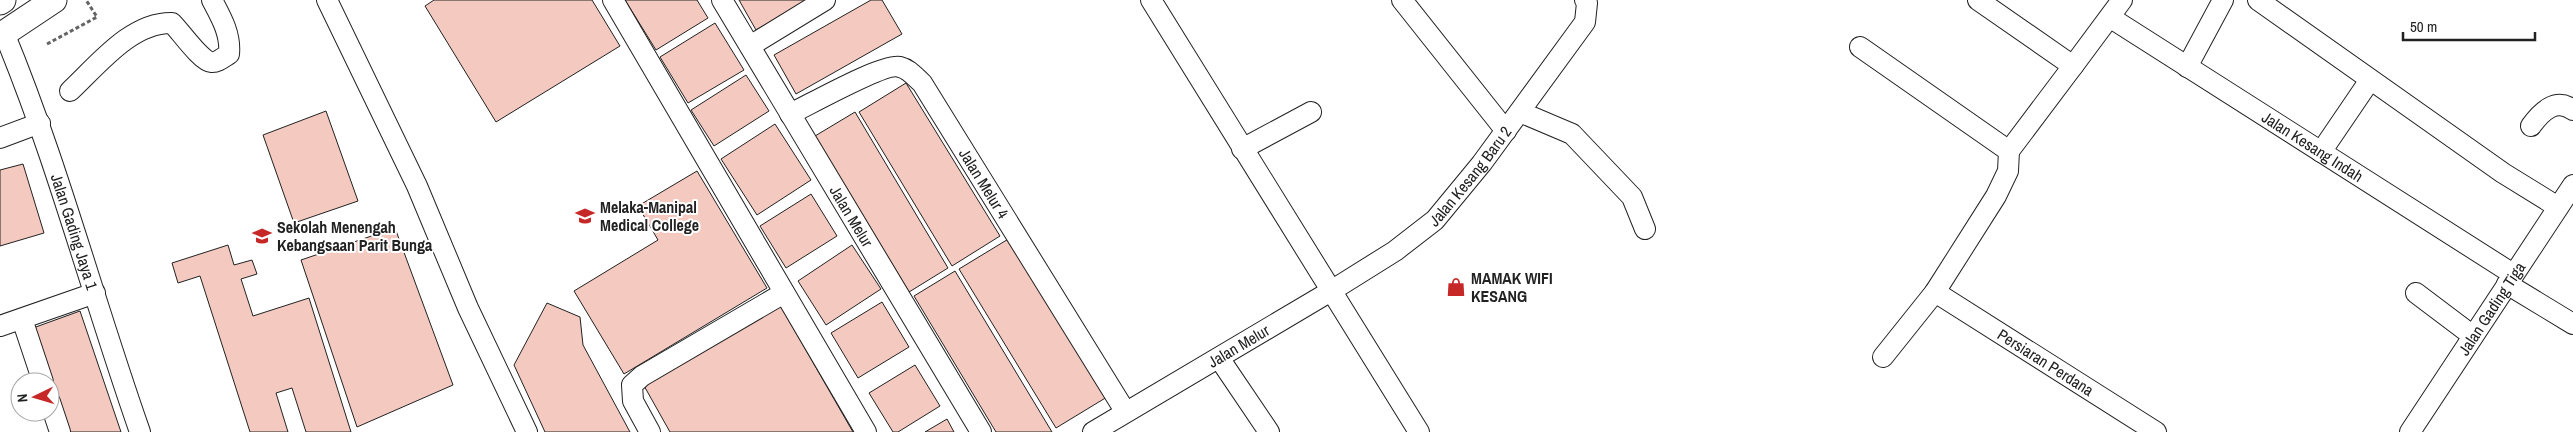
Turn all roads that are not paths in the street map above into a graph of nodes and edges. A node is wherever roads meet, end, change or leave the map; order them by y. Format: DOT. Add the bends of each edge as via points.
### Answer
graph roads {
  1 [pos="54,0"];
  2 [pos="212,0"];
  3 [pos="327,0"];
  4 [pos="613,0"];
  5 [pos="722,0"];
  6 [pos="825,0"];
  7 [pos="1151,0"];
  8 [pos="1402,0"];
  9 [pos="1585,0"];
  10 [pos="1978,0"];
  11 [pos="2122,0"];
  12 [pos="2224,0"];
  13 [pos="2258,0"];
  14 [pos="2110,18"];
  15 [pos="2,35"];
  16 [pos="750,46"];
  17 [pos="1860,47"];
  18 [pos="2073,66"];
  19 [pos="2187,67"];
  20 [pos="2370,80"];
  21 [pos="70,91"];
  22 [pos="2573,110"];
  23 [pos="1311,112"];
  24 [pos="1520,112"];
  25 [pos="790,114"];
  26 [pos="40,123"];
  27 [pos="2531,126"];
  28 [pos="1506,131"];
  29 [pos="0,138"];
  30 [pos="1242,149"];
  31 [pos="2009,151"];
  32 [pos="2321,152"];
  33 [pos="2573,185"];
  34 [pos="2558,207"];
  35 [pos="1645,229"];
  36 [pos="2510,279"];
  37 [pos="1331,291"];
  38 [pos="1935,292"];
  39 [pos="95,293"];
  40 [pos="784,293"];
  41 [pos="2416,293"];
  42 [pos="22,319"];
  43 [pos="2573,324"];
  44 [pos="0,326"];
  45 [pos="2473,336"];
  46 [pos="1883,357"];
  47 [pos="1219,358"];
  48 [pos="40,372"];
  49 [pos="1125,411"];
  50 [pos="2417,430"];
  51 [pos="140,432"];
  52 [pos="527,432"];
  53 [pos="650,432"];
  54 [pos="866,432"];
  55 [pos="981,432"];
  56 [pos="1094,432"];
  57 [pos="1269,432"];
  58 [pos="1420,432"];
  59 [pos="2156,432"];
  1 -- 15 [label="main road"];
  2 -- 21 [label="street" via="224,22 229,54 211,62 203,59 172,23 160,23 147,27 121,44"];
  3 -- 52 [label="street" via="417,186 468,308"];
  4 -- 40 [label="street"];
  5 -- 16 [label="street, Jalan Melur"];
  6 -- 16 [label="street"];
  7 -- 30 [label="street"];
  8 -- 28 [label="street"];
  9 -- 24 [label="street, Jalan Kesang Baru 2" via="1586,22"];
  10 -- 18 [label="street"];
  11 -- 14 [label="street"];
  12 -- 19 [label="street"];
  13 -- 20 [label="street"];
  14 -- 18 [label="street"];
  14 -- 19 [label="street, Jalan Kesang Indah"];
  15 -- 26 [label="street, Jalan Gading Jaya 1"];
  16 -- 25 [label="street, Jalan Melur"];
  17 -- 31 [label="street"];
  18 -- 31 [label="street"];
  19 -- 32 [label="street, Jalan Kesang Indah"];
  20 -- 32 [label="street"];
  20 -- 34 [label="street" via="2503,173"];
  22 -- 27 [label="street" via="2554,105"];
  23 -- 30 [label="street"];
  24 -- 28 [label="street, Jalan Kesang Baru 2"];
  24 -- 35 [label="street" via="1572,134 1632,198"];
  25 -- 49 [label="street, Jalan Melur 4" via="882,69 898,66 908,70 926,91"];
  25 -- 55 [label="street, Jalan Melur"];
  26 -- 29 [label="street"];
  26 -- 39 [label="street, Jalan Gading Jaya 1"];
  28 -- 37 [label="street, Jalan Kesang Baru 2" via="1435,220 1395,251"];
  30 -- 37 [label="street"];
  31 -- 38 [label="street" via="2008,171 1996,196"];
  32 -- 36 [label="street, Jalan Kesang Indah"];
  33 -- 34 [label="street, Jalan Gading Tiga"];
  34 -- 36 [label="street, Jalan Gading Tiga"];
  36 -- 43 [label="street, Jalan Kesang Indah"];
  36 -- 45 [label="street, Jalan Gading Tiga"];
  37 -- 47 [label="street, Jalan Melur"];
  37 -- 58 [label="street"];
  38 -- 46 [label="street"];
  38 -- 59 [label="street, Persiaran Perdana"];
  39 -- 42 [label="street"];
  39 -- 51 [label="street, Jalan Gading Jaya 1"];
  40 -- 53 [label="street" via="642,376 632,386 633,400"];
  40 -- 54 [label="street"];
  41 -- 45 [label="street"];
  42 -- 44 [label="street"];
  42 -- 48 [label="street"];
  45 -- 50 [label="street, Jalan Gading Tiga"];
  47 -- 49 [label="street, Jalan Melur"];
  47 -- 57 [label="street"];
  49 -- 56 [label="street, Jalan Melur"];
}
